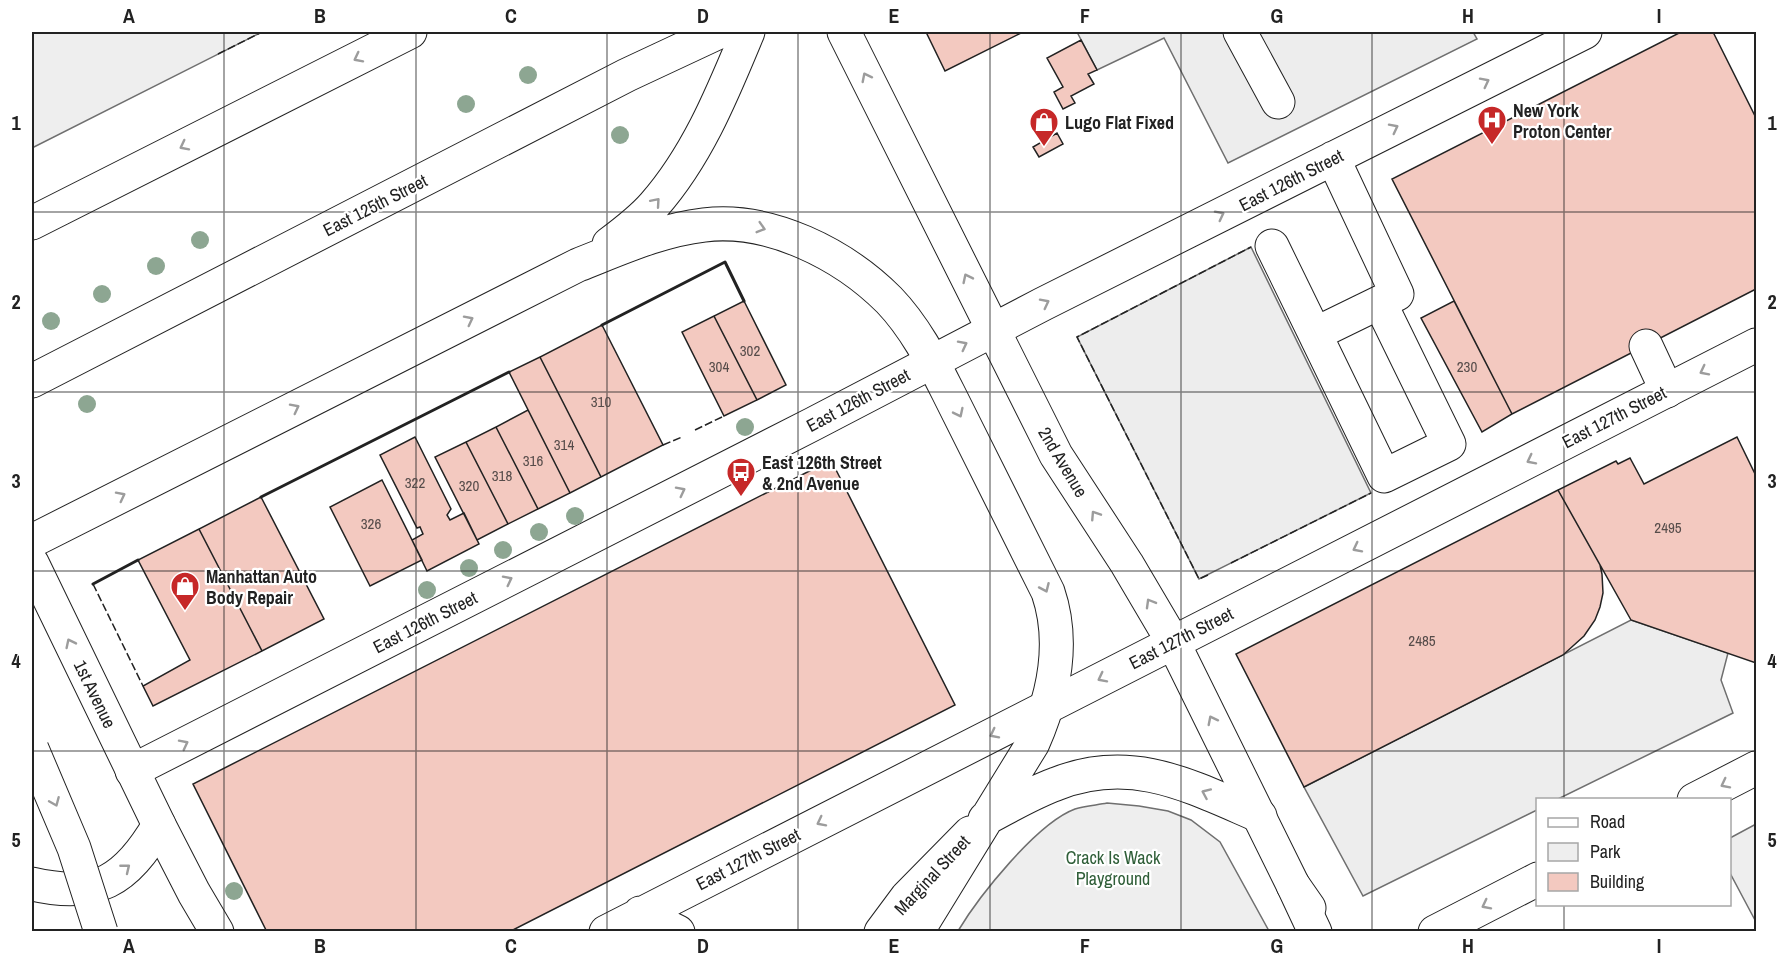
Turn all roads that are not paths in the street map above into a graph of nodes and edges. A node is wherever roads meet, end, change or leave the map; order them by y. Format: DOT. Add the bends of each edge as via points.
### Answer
graph roads {
  1 [pos="410,32"];
  2 [pos="719,32"];
  3 [pos="748,32"];
  4 [pos="844,32"];
  5 [pos="1241,32"];
  6 [pos="1585,32"];
  7 [pos="1278,102"];
  8 [pos="1333,158"];
  9 [pos="32,224"];
  10 [pos="1272,246"];
  11 [pos="578,265"];
  12 [pos="1380,303"];
  13 [pos="994,330"];
  14 [pos="1315,334"];
  15 [pos="1756,345"];
  16 [pos="1646,346"];
  17 [pos="933,361"];
  18 [pos="32,381"];
  19 [pos="1666,391"];
  20 [pos="32,541"];
  21 [pos="32,563"];
  22 [pos="1173,642"];
  23 [pos="1047,707"];
  24 [pos="32,748"];
  25 [pos="1756,768"];
  26 [pos="132,771"];
  27 [pos="1698,798"];
  28 [pos="1260,816"];
  29 [pos="984,819"];
  30 [pos="159,825"];
  31 [pos="1536,880"];
  32 [pos="32,884"];
  33 [pos="1293,885"];
  34 [pos="640,914"];
  35 [pos="101,932"];
  36 [pos="218,932"];
  37 [pos="606,932"];
  38 [pos="678,932"];
  39 [pos="881,932"];
  40 [pos="917,932"];
  41 [pos="1314,932"];
  42 [pos="1330,932"];
  43 [pos="1435,932"];
  1 -- 9 [label="main road, one-way"];
  2 -- 18 [label="main road, East 125th Street" via="627,75"];
  11 -- 3 [label="main road, one-way" via="631,227 672,183 691,156"];
  13 -- 4 [label="main road, 2nd Avenue, one-way"];
  5 -- 7 [label="main road"];
  8 -- 6 [label="main road, East 126th Street, one-way"];
  8 -- 12 [label="main road" via="1397,294"];
  13 -- 8 [label="main road, East 126th Street, one-way"];
  10 -- 14 [label="main road"];
  11 -- 17 [label="main road, one-way" via="670,231 728,223 750,225 806,244 853,270 890,302"];
  20 -- 11 [label="main road, one-way"];
  12 -- 14 [label="main road"];
  12 -- 14 [label="main road" via="1449,444 1384,476"];
  17 -- 13 [label="main road, East 126th Street, one-way"];
  22 -- 13 [label="main road, 2nd Avenue, one-way" via="1056,454"];
  15 -- 19 [label="main road, East 127th Street, one-way"];
  16 -- 19 [label="main road"];
  17 -- 23 [label="main road, one-way" via="1051,602 1057,645"];
  26 -- 17 [label="main road, East 126th Street, one-way"];
  19 -- 22 [label="main road, East 127th Street, one-way"];
  26 -- 21 [label="main road, 1st Avenue, one-way"];
  22 -- 23 [label="main road, East 127th Street, one-way"];
  28 -- 22 [label="main road, 2nd Avenue, one-way"];
  23 -- 29 [label="main road" via="1033,743"];
  23 -- 34 [label="main road, East 127th Street, one-way"];
  24 -- 35 [label="main road, one-way, bridge" via="74,848"];
  25 -- 27 [label="main road, one-way"];
  26 -- 30 [label="main road, 1st Avenue"];
  28 -- 29 [label="main road, one-way" via="1169,779 1112,772 1056,784"];
  28 -- 33 [label="main road, 2nd Avenue"];
  29 -- 39 [label="main road, Marginal Street" via="907,897"];
  29 -- 40 [label="main road"];
  32 -- 30 [label="main road, one-way" via="63,890 103,884 134,861"];
  30 -- 36 [label="main road, 1st Avenue"];
  31 -- 43 [label="main road, one-way"];
  33 -- 41 [label="main road"];
  33 -- 42 [label="main road"];
  34 -- 37 [label="main road, East 127th Street"];
  34 -- 38 [label="main road"];
}
